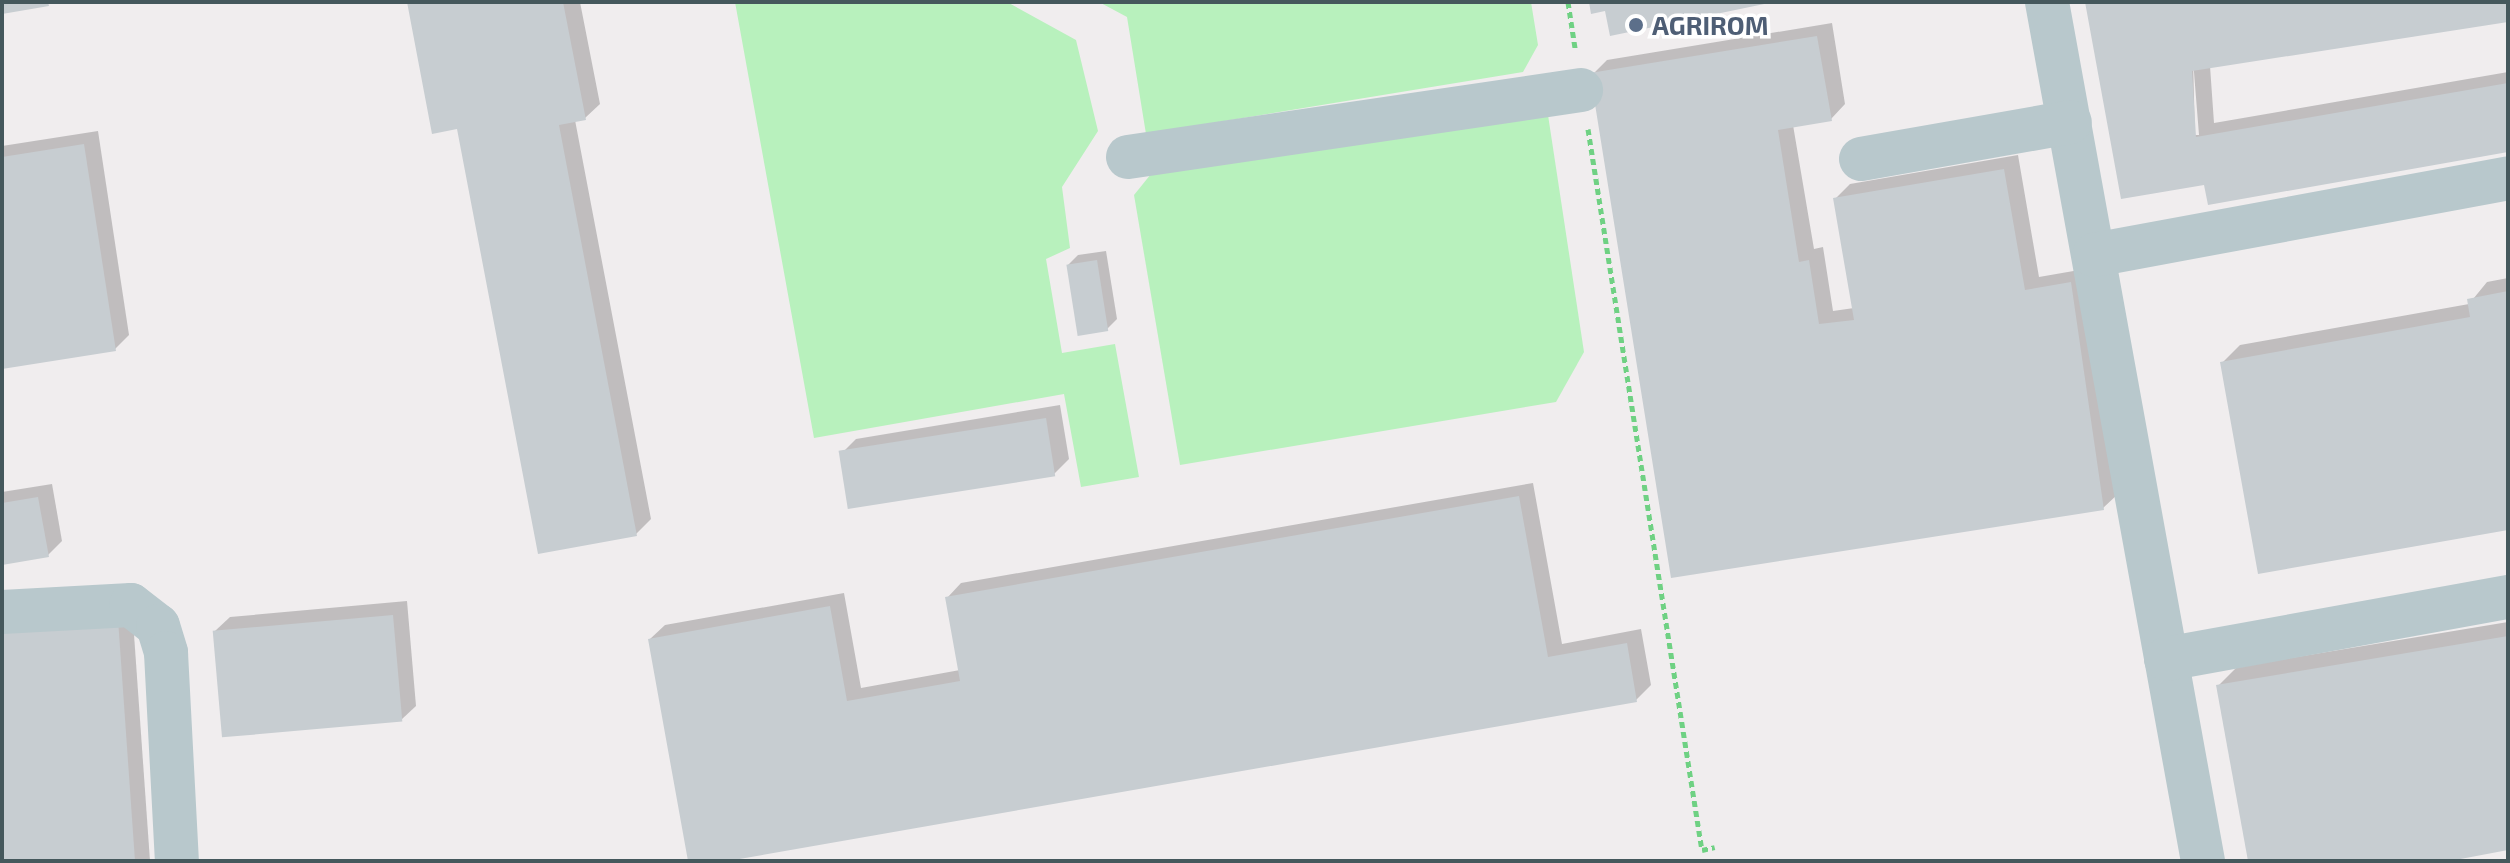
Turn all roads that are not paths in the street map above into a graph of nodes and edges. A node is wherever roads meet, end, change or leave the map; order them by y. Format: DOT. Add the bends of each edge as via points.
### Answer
graph roads {
  1 [pos="2047,2"];
  2 [pos="1581,90"];
  3 [pos="2070,122"];
  4 [pos="1128,157"];
  5 [pos="1861,159"];
  6 [pos="2508,178"];
  7 [pos="2094,255"];
  8 [pos="2508,597"];
  9 [pos="2,612"];
  10 [pos="2166,659"];
  11 [pos="177,861"];
  12 [pos="2203,861"];
  1 -- 3 [label="street"];
  2 -- 4 [label="street"];
  3 -- 5 [label="street"];
  3 -- 7 [label="street"];
  6 -- 7 [label="street"];
  7 -- 10 [label="street"];
  8 -- 10 [label="street"];
  9 -- 11 [label="street" via="131,605 158,626 166,653"];
  10 -- 12 [label="street"];
}
